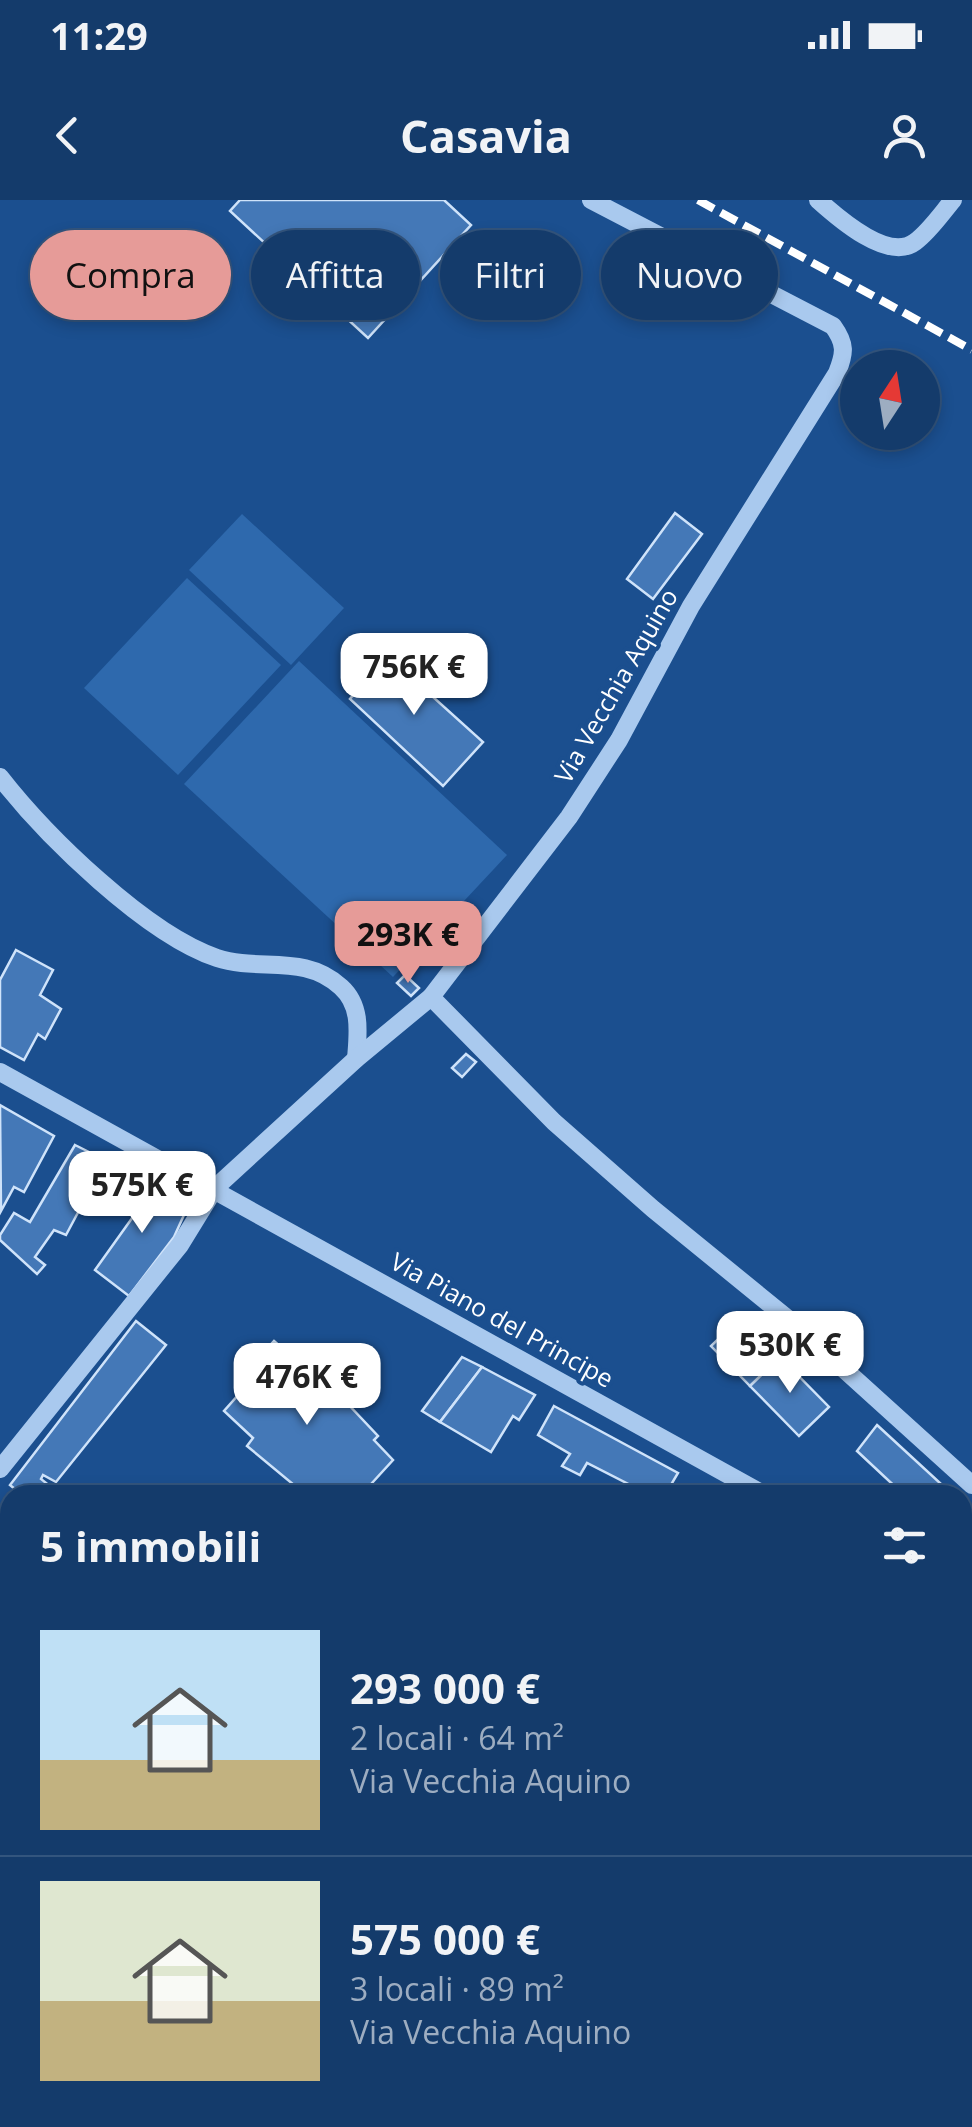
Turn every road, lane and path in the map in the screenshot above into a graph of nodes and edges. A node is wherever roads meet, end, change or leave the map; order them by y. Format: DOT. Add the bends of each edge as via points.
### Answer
graph roads {
  1 [pos="591,200"];
  2 [pos="818,200"];
  3 [pos="953,200"];
  4 [pos="0,777"];
  5 [pos="431,997"];
  6 [pos="356,1058"];
  7 [pos="0,1072"];
  8 [pos="215,1188"];
  9 [pos="0,1469"];
  10 [pos="747,1485"];
  11 [pos="971,1485"];
  1 -- 5 [label="street, Via Vecchia Aquino" via="833,326 844,354 691,606 619,740 569,817"];
  2 -- 3 [label="street" via="865,236 895,248 914,244"];
  4 -- 6 [label="street" via="28,813 139,913 220,960 317,969 343,988 355,1005"];
  5 -- 6 [label="street, Via Vecchia Aquino"];
  5 -- 11 [label="street" via="554,1122 793,1323"];
  6 -- 8 [label="street, Via Vecchia Aquino"];
  7 -- 8 [label="street, Via Piano del Principe"];
  8 -- 9 [label="street, Via Vecchia Aquino" via="180,1245"];
  8 -- 10 [label="street, Via Piano del Principe"];
}
